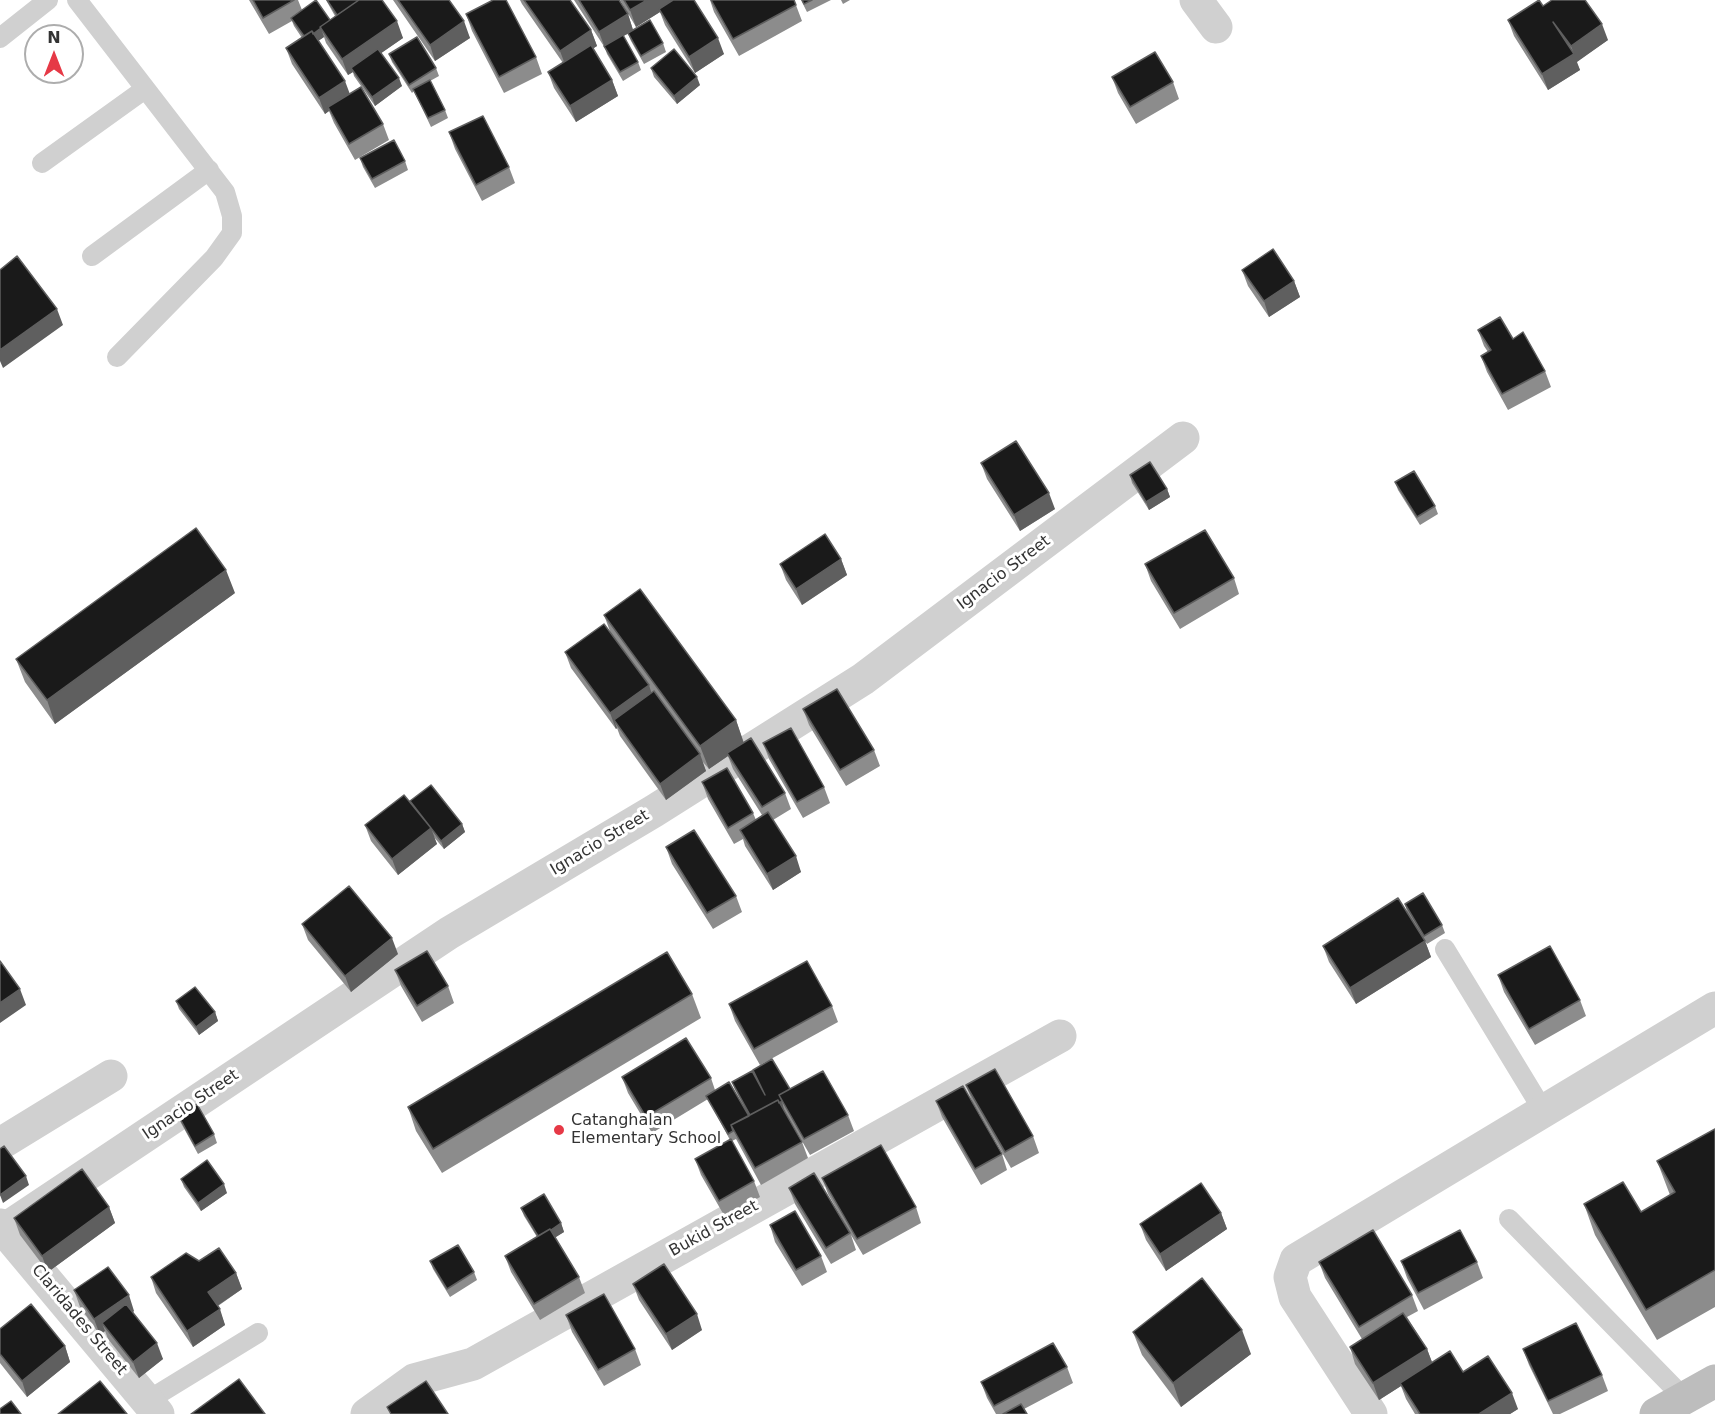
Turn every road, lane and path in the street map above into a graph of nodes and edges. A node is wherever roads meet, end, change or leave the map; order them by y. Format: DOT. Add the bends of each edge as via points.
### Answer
graph roads {
  1 [pos="48,0"];
  2 [pos="76,0"];
  3 [pos="1196,0"];
  4 [pos="1216,27"];
  5 [pos="0,38"];
  6 [pos="145,89"];
  7 [pos="42,163"];
  8 [pos="208,170"];
  9 [pos="92,256"];
  10 [pos="117,357"];
  11 [pos="1184,438"];
  12 [pos="1445,949"];
  13 [pos="1715,1008"];
  14 [pos="1060,1036"];
  15 [pos="111,1076"];
  16 [pos="1544,1112"];
  17 [pos="0,1144"];
  18 [pos="1509,1219"];
  19 [pos="2,1228"];
  20 [pos="258,1333"];
  21 [pos="1715,1381"];
  22 [pos="1684,1398"];
  23 [pos="152,1407"];
  24 [pos="367,1414"];
  25 [pos="1371,1414"];
  26 [pos="1656,1414"];
  1 -- 5 [label="lane"];
  2 -- 6 [label="lane"];
  3 -- 4 [label="street"];
  6 -- 7 [label="lane"];
  6 -- 8 [label="lane"];
  8 -- 9 [label="lane"];
  8 -- 10 [label="lane" via="230,201 232,233 214,258"];
  11 -- 19 [label="street, Ignacio Street" via="863,679 654,811 449,933"];
  12 -- 16 [label="lane"];
  13 -- 16 [label="street"];
  14 -- 24 [label="street, Bukid Street" via="473,1364 414,1380"];
  15 -- 17 [label="street"];
  16 -- 25 [label="street" via="1296,1260 1290,1277 1295,1297"];
  18 -- 22 [label="lane"];
  19 -- 23 [label="street, Claridades Street"];
  20 -- 23 [label="lane"];
  21 -- 22 [label="main road"];
  22 -- 26 [label="main road"];
}
